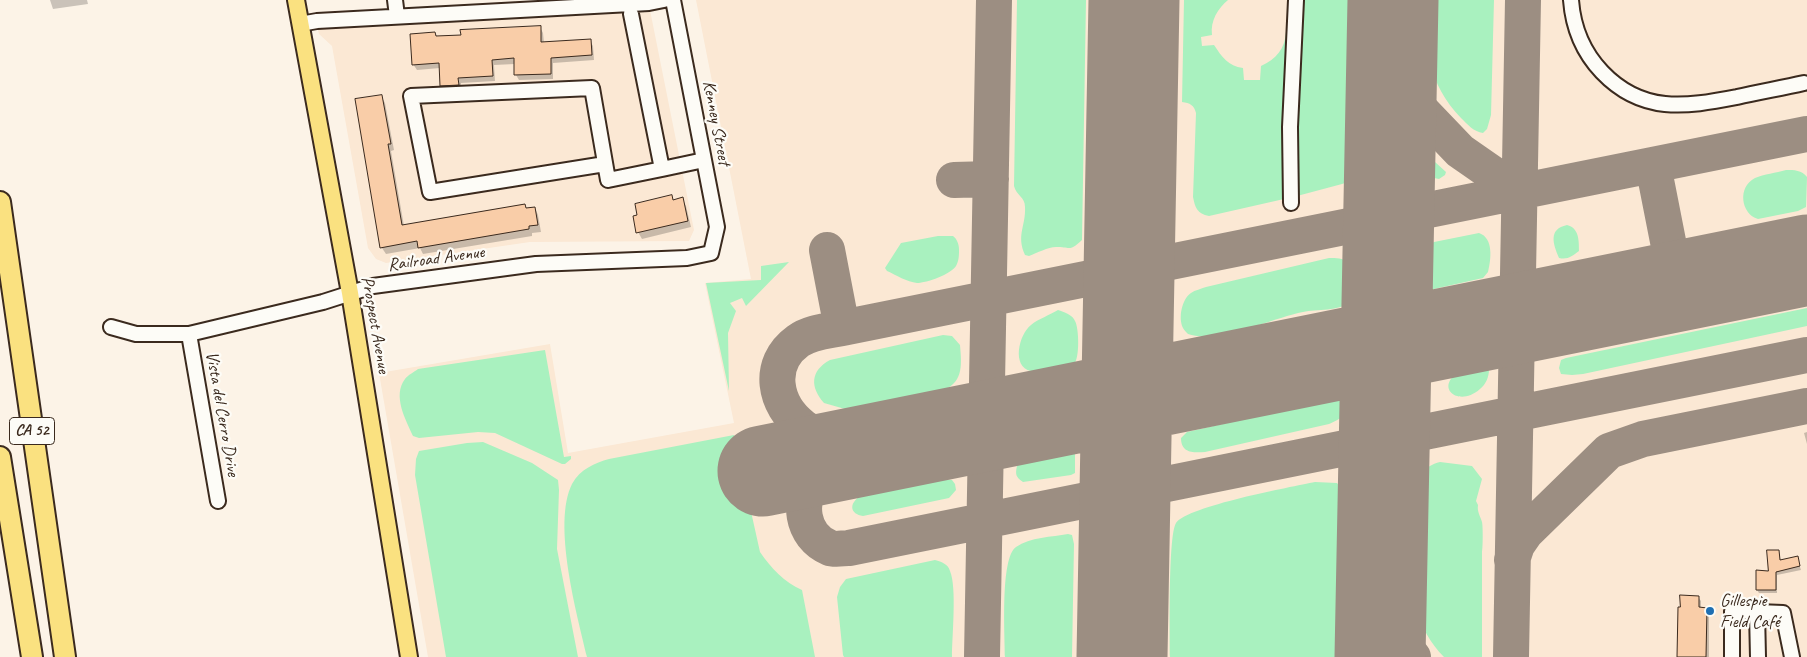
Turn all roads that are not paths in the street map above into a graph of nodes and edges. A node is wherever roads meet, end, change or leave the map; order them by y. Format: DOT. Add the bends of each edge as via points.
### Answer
graph roads {
  1 [pos="296,0"];
  2 [pos="395,0"];
  3 [pos="664,0"];
  4 [pos="673,0"];
  5 [pos="1296,0"];
  6 [pos="1571,0"];
  7 [pos="640,2"];
  8 [pos="631,14"];
  9 [pos="397,16"];
  10 [pos="300,24"];
  11 [pos="1804,83"];
  12 [pos="704,160"];
  13 [pos="605,164"];
  14 [pos="662,169"];
  15 [pos="0,196"];
  16 [pos="1291,203"];
  17 [pos="0,204"];
  18 [pos="712,253"];
  19 [pos="350,294"];
  20 [pos="111,327"];
  21 [pos="188,334"];
  22 [pos="0,457"];
  23 [pos="218,501"];
  24 [pos="1757,612"];
  25 [pos="32,657"];
  26 [pos="65,657"];
  27 [pos="409,657"];
  28 [pos="1732,657"];
  29 [pos="1758,657"];
  30 [pos="1792,657"];
  1 -- 10 [label="main road, Prospect Avenue"];
  2 -- 9 [label="street"];
  3 -- 7 [label="street"];
  4 -- 12 [label="street, Kenney Street"];
  5 -- 16 [label="street" via="1290,127"];
  6 -- 11 [label="street" via="1575,27 1592,61 1616,85 1651,102 1699,104"];
  7 -- 9 [label="street"];
  8 -- 14 [label="street"];
  9 -- 10 [label="street" via="317,20"];
  10 -- 19 [label="main road, Prospect Avenue"];
  12 -- 14 [label="street"];
  12 -- 18 [label="street, Kenney Street" via="717,227"];
  13 -- 13 [label="street" via="592,88 411,96 430,192"];
  13 -- 14 [label="street" via="608,180"];
  15 -- 17 [label="highway"];
  17 -- 26 [label="highway, CA 52"];
  18 -- 19 [label="street, Railroad Avenue" via="687,258 536,264 373,286"];
  19 -- 21 [label="street, Railroad Avenue"];
  19 -- 27 [label="main road, Prospect Avenue"];
  20 -- 21 [label="street, Railroad Avenue" via="136,334"];
  21 -- 23 [label="street, Vista del Cerro Drive"];
  22 -- 25 [label="highway, CA 52"];
  24 -- 28 [label="street" via="1732,611"];
  24 -- 29 [label="street"];
  24 -- 30 [label="street" via="1783,613"];
}
